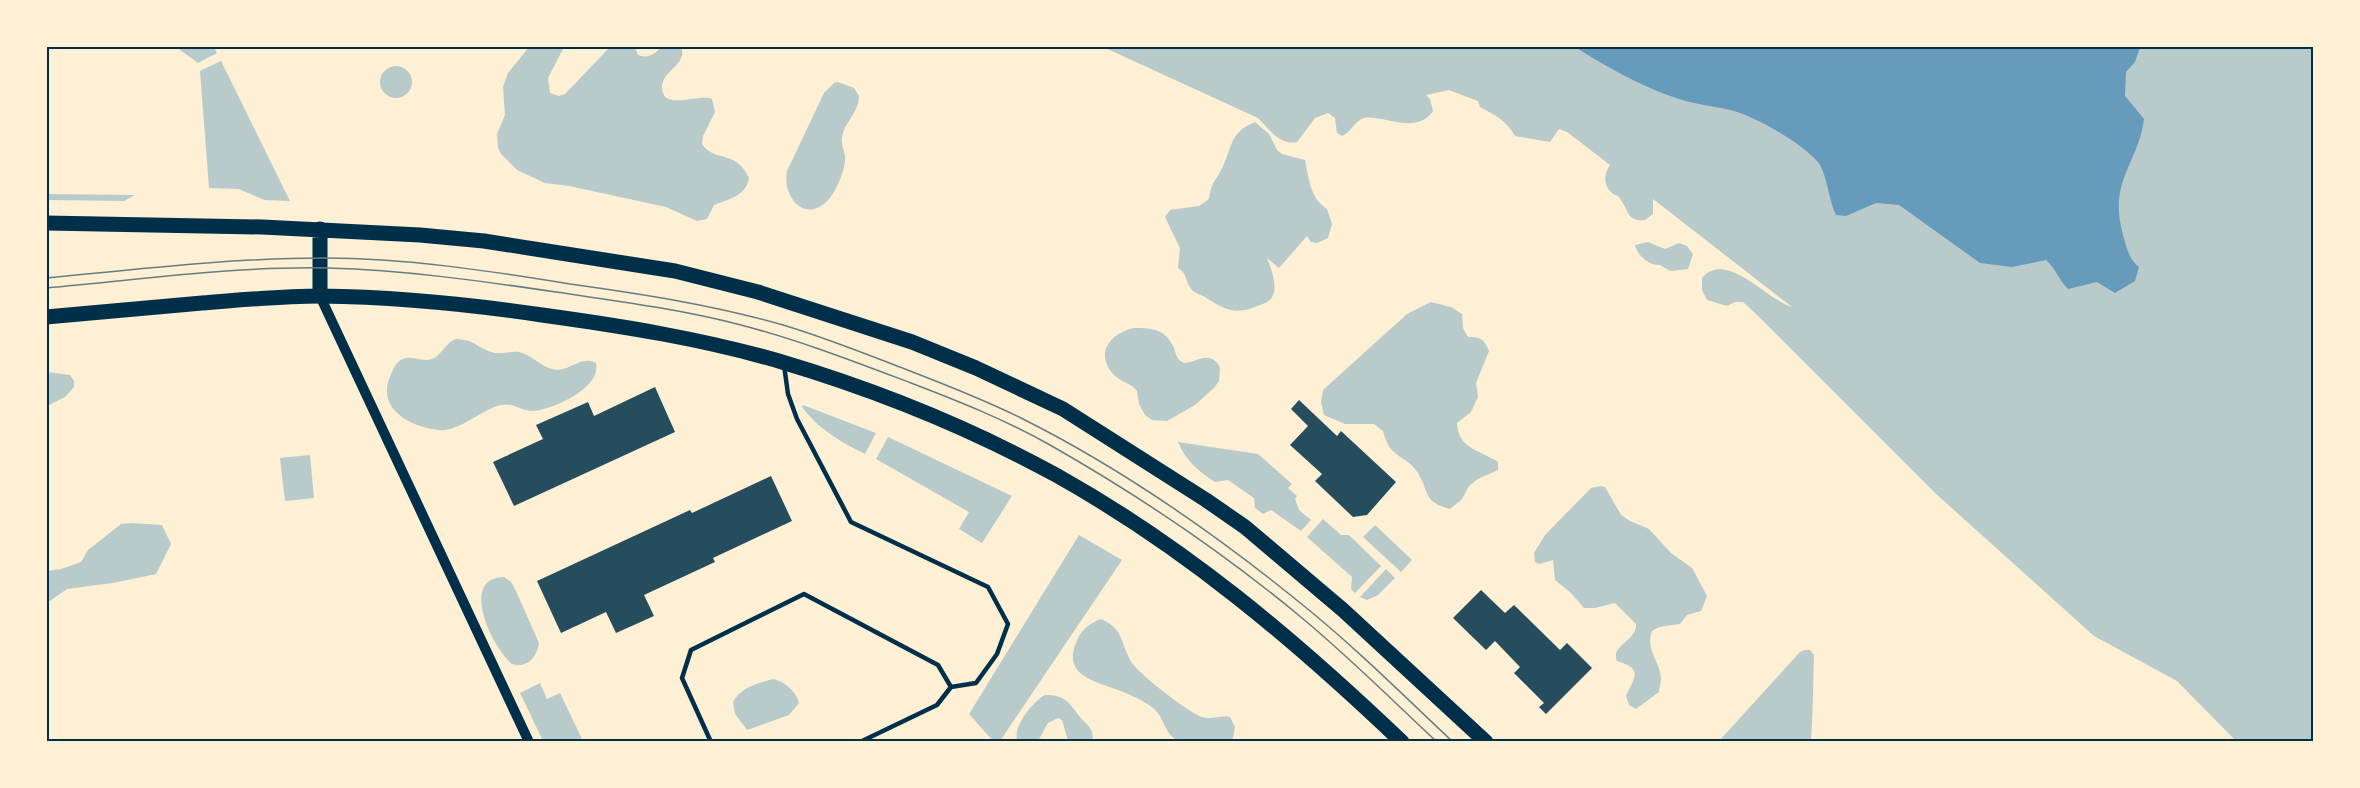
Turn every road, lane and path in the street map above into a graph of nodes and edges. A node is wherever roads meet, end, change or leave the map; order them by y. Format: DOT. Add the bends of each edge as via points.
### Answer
graph roads {
  1 [pos="46,223"];
  2 [pos="320,229"];
  3 [pos="320,296"];
  4 [pos="46,317"];
  5 [pos="784,362"];
  6 [pos="951,687"];
  7 [pos="529,741"];
  8 [pos="711,741"];
  9 [pos="860,741"];
  10 [pos="1402,741"];
  11 [pos="1486,741"];
  1 -- 2 [label="main road"];
  2 -- 3 [label="main road"];
  2 -- 11 [label="main road" via="484,241 675,271 842,318 976,369 1063,409 1245,527"];
  3 -- 4 [label="main road"];
  3 -- 5 [label="main road" via="449,302 572,319"];
  3 -- 7 [label="street"];
  5 -- 6 [label="lane" via="791,403 803,432 851,522 988,587 1008,624 997,654 976,683"];
  5 -- 10 [label="main road" via="956,426 1056,476 1136,525 1254,609"];
  6 -- 8 [label="lane" via="938,665 804,594 691,650 682,678"];
  6 -- 9 [label="lane" via="937,705"];
}
